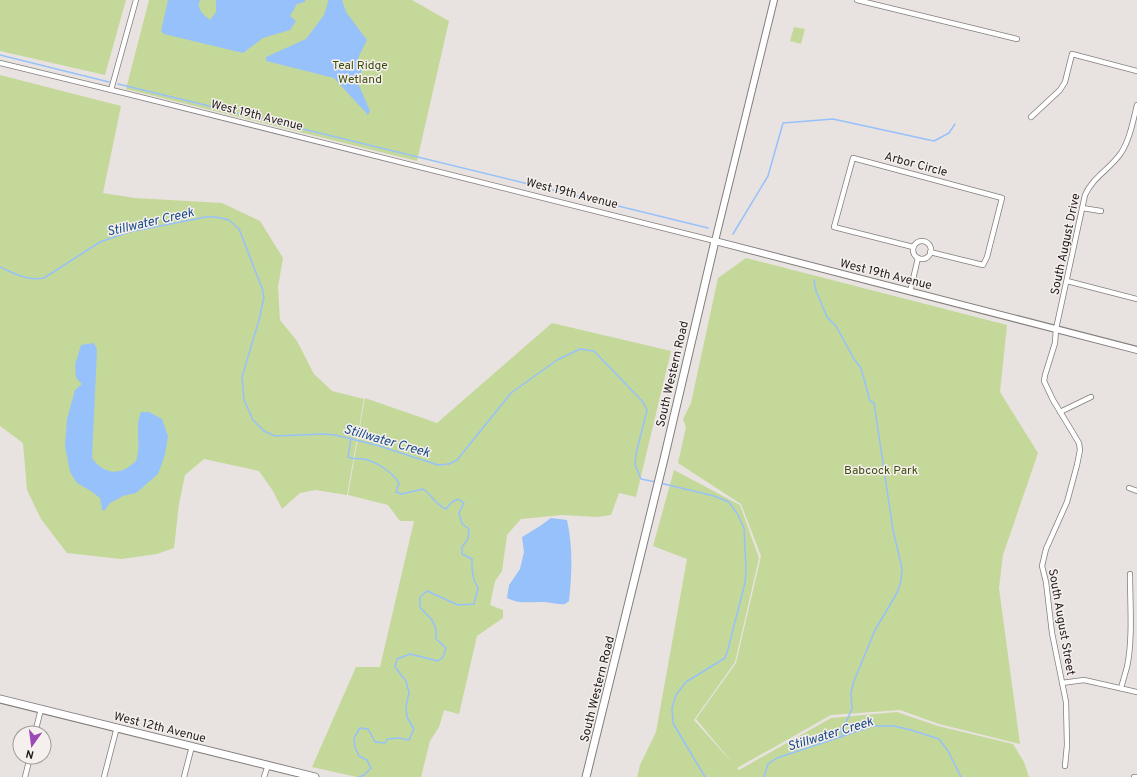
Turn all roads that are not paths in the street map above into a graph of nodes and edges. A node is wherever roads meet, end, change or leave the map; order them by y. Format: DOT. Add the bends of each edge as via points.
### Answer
graph roads {
  1 [pos="136,0"];
  2 [pos="774,0"];
  3 [pos="857,0"];
  4 [pos="1017,39"];
  5 [pos="0,63"];
  6 [pos="1137,71"];
  7 [pos="112,90"];
  8 [pos="1137,105"];
  9 [pos="1031,117"];
  10 [pos="1082,208"];
  11 [pos="1101,211"];
  12 [pos="715,241"];
  13 [pos="913,247"];
  14 [pos="930,252"];
  15 [pos="918,258"];
  16 [pos="1067,281"];
  17 [pos="910,292"];
  18 [pos="1137,299"];
  19 [pos="1056,329"];
  20 [pos="1137,350"];
  21 [pos="1091,397"];
  22 [pos="1060,412"];
  23 [pos="1129,488"];
  24 [pos="1137,490"];
  25 [pos="1130,574"];
  26 [pos="1062,683"];
  27 [pos="1121,688"];
  28 [pos="1137,692"];
  29 [pos="0,699"];
  30 [pos="41,709"];
  31 [pos="37,725"];
  32 [pos="117,727"];
  33 [pos="192,746"];
  34 [pos="268,764"];
  35 [pos="28,765"];
  36 [pos="1065,766"];
  37 [pos="25,777"];
  38 [pos="104,777"];
  39 [pos="184,777"];
  40 [pos="264,777"];
  41 [pos="315,777"];
  42 [pos="586,777"];
  1 -- 7 [label="street"];
  2 -- 12 [label="street, South Western Road"];
  3 -- 4 [label="street"];
  5 -- 7 [label="street, West 19th Avenue"];
  6 -- 9 [label="street" via="1072,54 1065,82 1060,90"];
  7 -- 12 [label="street, West 19th Avenue"];
  8 -- 10 [label="street, South August Drive" via="1129,136 1121,153 1089,186"];
  10 -- 11 [label="street"];
  10 -- 16 [label="street, South August Drive"];
  12 -- 17 [label="street, West 19th Avenue"];
  12 -- 42 [label="main road, South Western Road"];
  13 -- 14 [label="street" via="919,241 924,241 930,247"];
  13 -- 14 [label="street, Arbor Circle" via="834,227 853,158 1002,198 983,265"];
  13 -- 15 [label="street" via="913,252"];
  14 -- 15 [label="street" via="927,257"];
  15 -- 17 [label="street"];
  16 -- 18 [label="street"];
  16 -- 19 [label="street, South August Drive"];
  17 -- 19 [label="street, West 19th Avenue"];
  19 -- 20 [label="street, West 19th Avenue"];
  19 -- 22 [label="street, South August Street" via="1055,343 1044,381"];
  21 -- 22 [label="street"];
  22 -- 26 [label="street, South August Street" via="1079,443 1080,450 1067,502 1046,548 1042,566"];
  23 -- 24 [label="street"];
  25 -- 27 [label="street" via="1129,656"];
  26 -- 27 [label="street" via="1084,680"];
  26 -- 36 [label="street, South August Street" via="1066,702"];
  27 -- 28 [label="street"];
  29 -- 30 [label="main road, West 12th Avenue"];
  30 -- 31 [label="street"];
  30 -- 32 [label="main road, West 12th Avenue"];
  32 -- 33 [label="main road, West 12th Avenue"];
  32 -- 38 [label="street"];
  33 -- 34 [label="main road, West 12th Avenue"];
  33 -- 39 [label="street"];
  34 -- 40 [label="street"];
  34 -- 41 [label="main road, West 12th Avenue"];
  35 -- 37 [label="street"];
}
